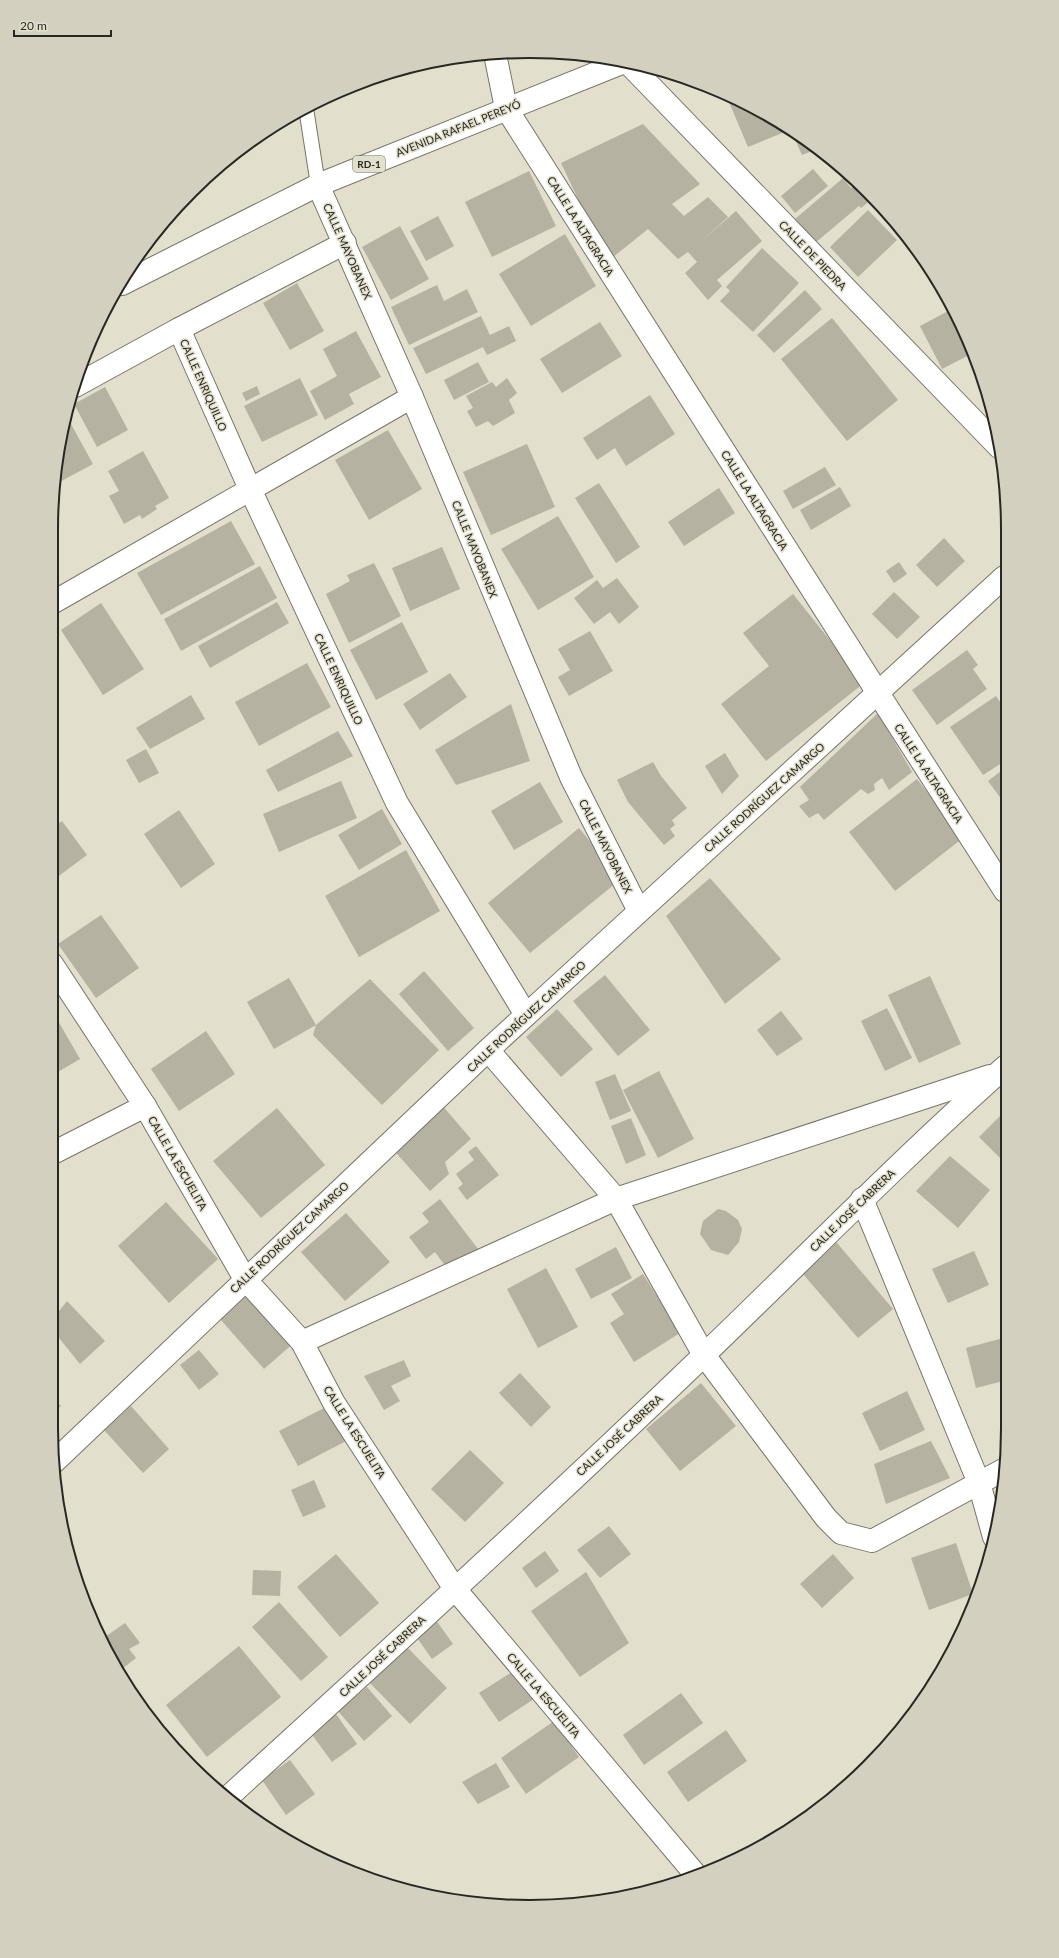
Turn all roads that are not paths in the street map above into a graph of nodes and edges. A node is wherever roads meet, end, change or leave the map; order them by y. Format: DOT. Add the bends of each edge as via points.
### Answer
graph roads {
  1 [pos="496,59"];
  2 [pos="614,66"];
  3 [pos="635,70"];
  4 [pos="506,108"];
  5 [pos="307,114"];
  6 [pos="318,185"];
  7 [pos="345,243"];
  8 [pos="129,280"];
  9 [pos="178,329"];
  10 [pos="82,382"];
  11 [pos="412,397"];
  12 [pos="993,441"];
  13 [pos="250,489"];
  14 [pos="1001,580"];
  15 [pos="58,600"];
  16 [pos="878,693"];
  17 [pos="1001,885"];
  18 [pos="639,911"];
  19 [pos="58,973"];
  20 [pos="526,1015"];
  21 [pos="488,1050"];
  22 [pos="1001,1070"];
  23 [pos="145,1106"];
  24 [pos="58,1150"];
  25 [pos="616,1199"];
  26 [pos="862,1199"];
  27 [pos="245,1279"];
  28 [pos="302,1342"];
  29 [pos="704,1355"];
  30 [pos="59,1457"];
  31 [pos="999,1473"];
  32 [pos="979,1483"];
  33 [pos="991,1525"];
  34 [pos="455,1589"];
  35 [pos="232,1794"];
  36 [pos="692,1871"];
  1 -- 4 [label="street"];
  2 -- 4 [label="street, AVENIDA RAFAEL PEREYÓ / RD-1"];
  3 -- 12 [label="street, CALLE DE PIEDRA"];
  4 -- 6 [label="street, AVENIDA RAFAEL PEREYÓ / RD-1"];
  4 -- 16 [label="street, CALLE LA ALTAGRACIA"];
  5 -- 6 [label="lane"];
  6 -- 7 [label="street, CALLE MAYOBANEX"];
  6 -- 8 [label="street, AVENIDA RAFAEL PEREYÓ / RD-1"];
  7 -- 9 [label="street"];
  7 -- 11 [label="street, CALLE MAYOBANEX"];
  9 -- 10 [label="street"];
  9 -- 13 [label="street, CALLE ENRIQUILLO"];
  11 -- 13 [label="street"];
  11 -- 18 [label="street, CALLE MAYOBANEX" via="571,777"];
  13 -- 15 [label="street"];
  13 -- 20 [label="street, CALLE ENRIQUILLO" via="397,803"];
  14 -- 16 [label="street, CALLE RODRÍGUEZ CAMARGO"];
  16 -- 17 [label="street, CALLE LA ALTAGRACIA"];
  16 -- 18 [label="street, CALLE RODRÍGUEZ CAMARGO"];
  18 -- 20 [label="street, CALLE RODRÍGUEZ CAMARGO"];
  19 -- 23 [label="street, CALLE LA ESCUELITA"];
  20 -- 21 [label="street, CALLE RODRÍGUEZ CAMARGO"];
  21 -- 25 [label="street"];
  21 -- 27 [label="street, CALLE RODRÍGUEZ CAMARGO"];
  22 -- 25 [label="street"];
  22 -- 26 [label="street, CALLE JOSÉ CABRERA"];
  23 -- 24 [label="street"];
  23 -- 27 [label="street, CALLE LA ESCUELITA"];
  25 -- 28 [label="street"];
  25 -- 29 [label="street"];
  26 -- 29 [label="street, CALLE JOSÉ CABRERA"];
  26 -- 32 [label="street"];
  27 -- 28 [label="street, CALLE LA ESCUELITA"];
  27 -- 30 [label="street, CALLE RODRÍGUEZ CAMARGO"];
  28 -- 34 [label="street, CALLE LA ESCUELITA" via="334,1403"];
  29 -- 32 [label="street" via="826,1518 841,1534 872,1541"];
  29 -- 34 [label="street, CALLE JOSÉ CABRERA"];
  31 -- 32 [label="street"];
  32 -- 33 [label="street"];
  34 -- 35 [label="street, CALLE JOSÉ CABRERA"];
  34 -- 36 [label="street, CALLE LA ESCUELITA"];
}
